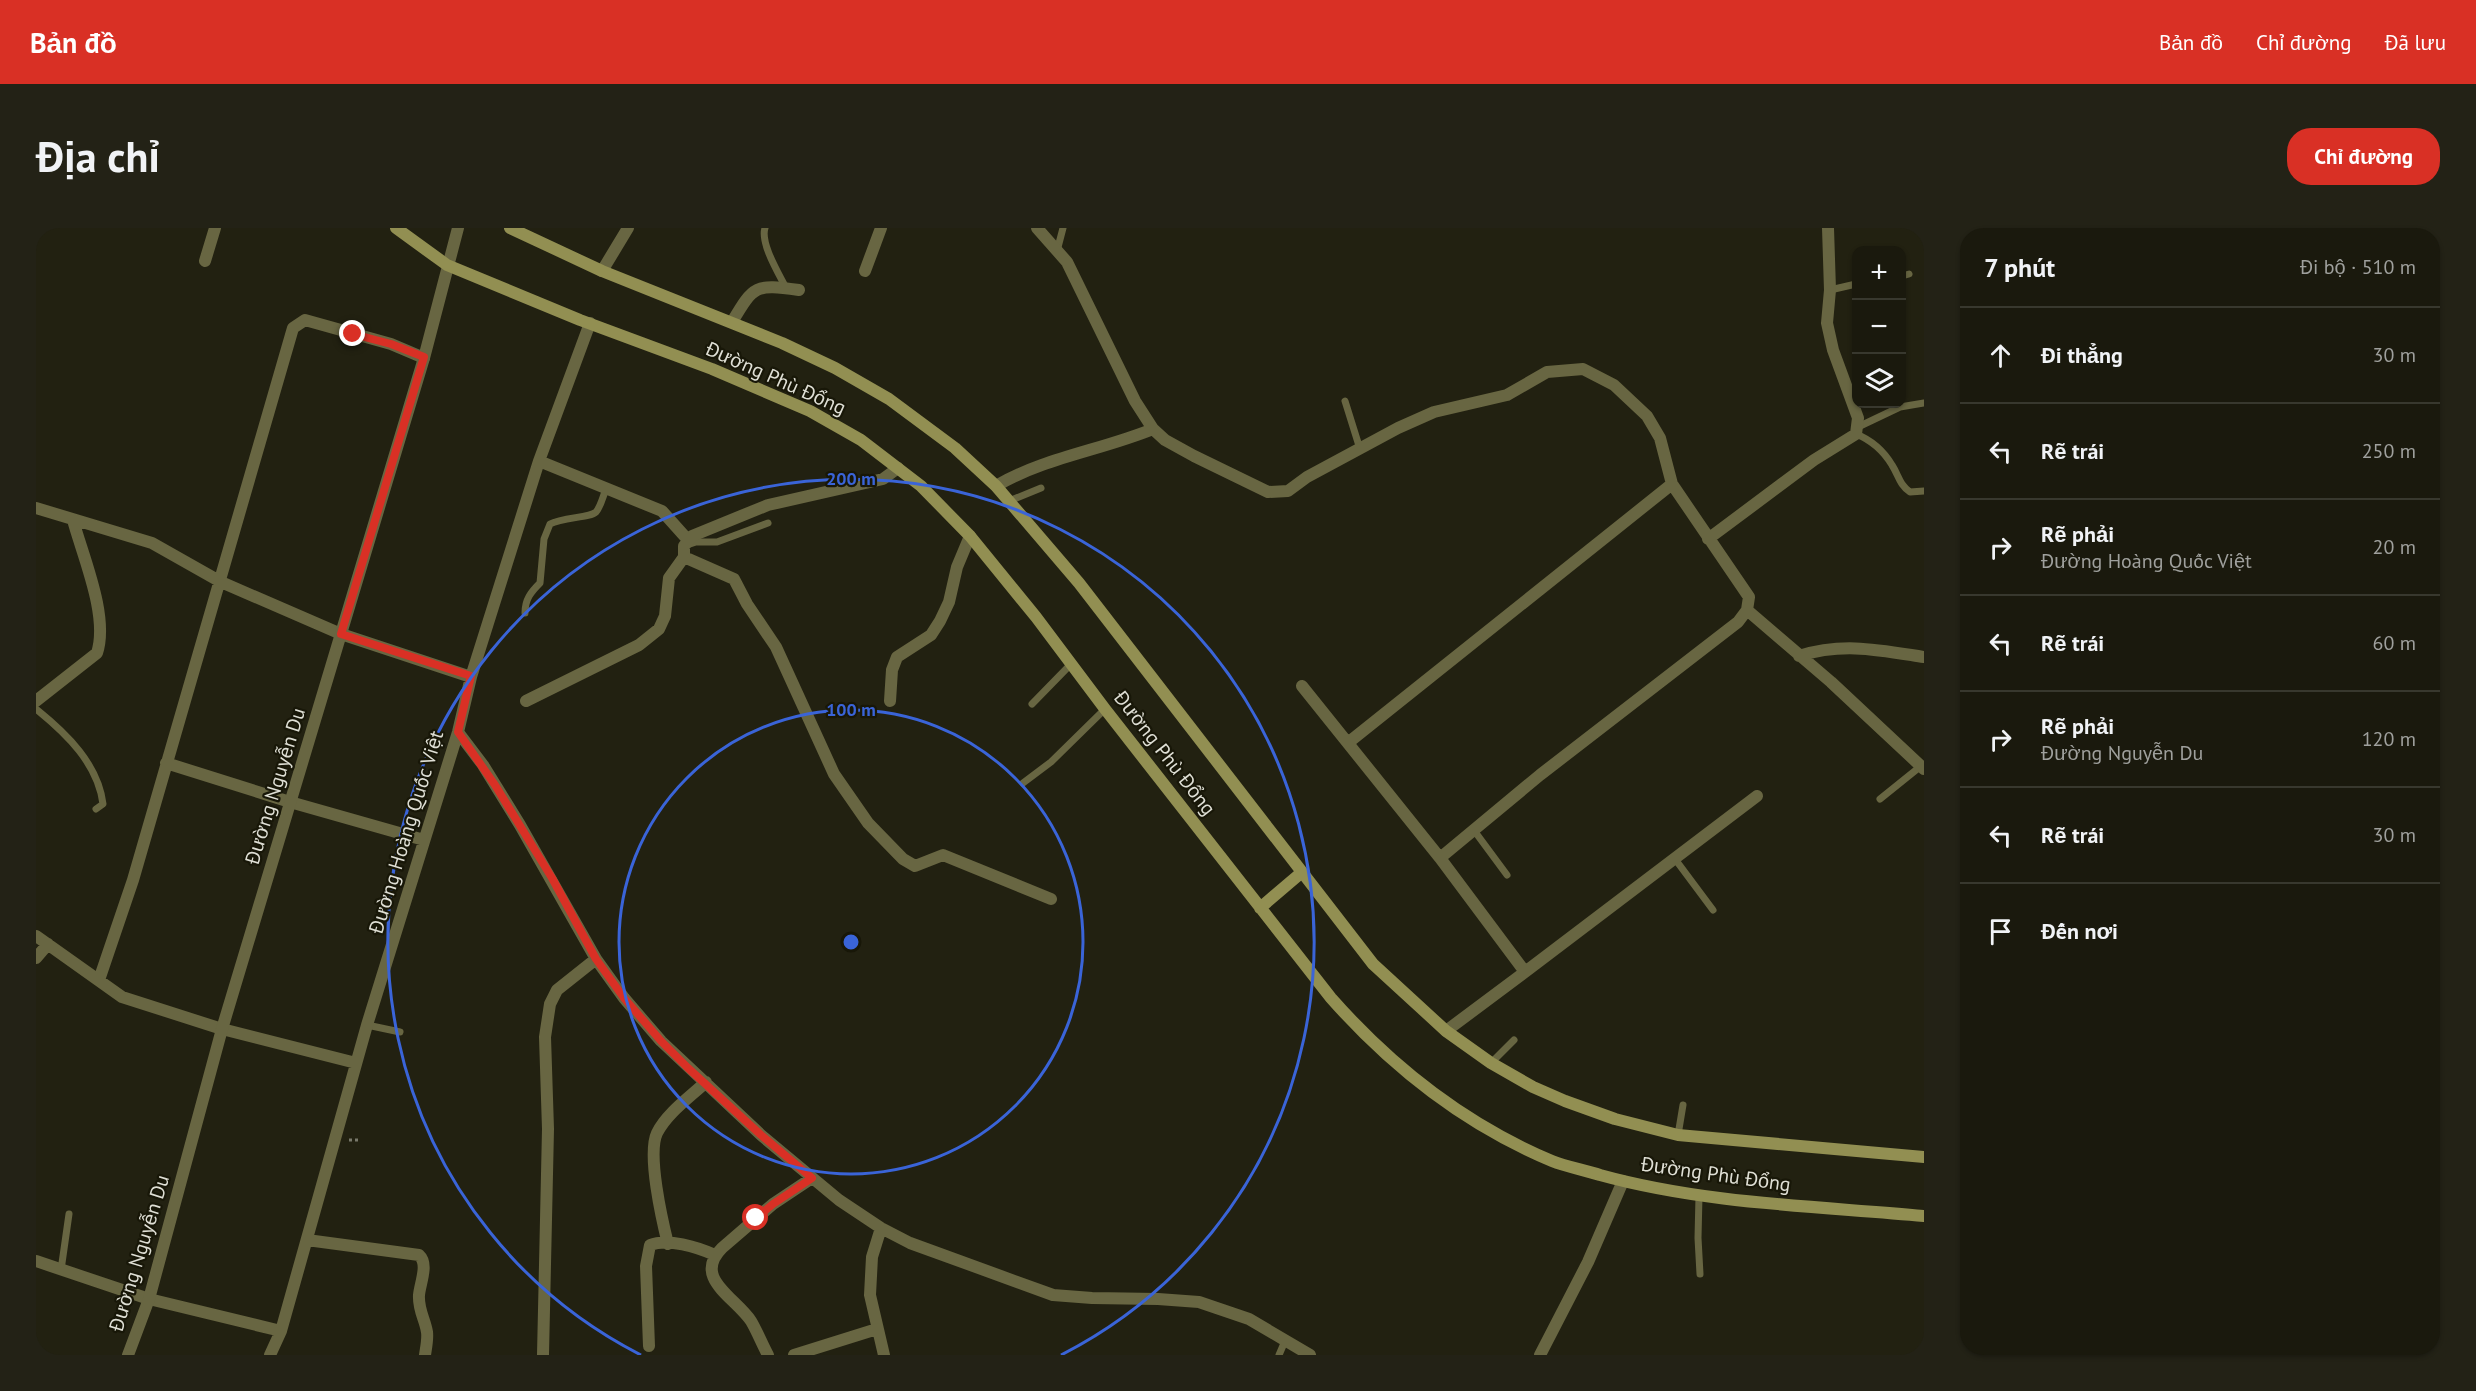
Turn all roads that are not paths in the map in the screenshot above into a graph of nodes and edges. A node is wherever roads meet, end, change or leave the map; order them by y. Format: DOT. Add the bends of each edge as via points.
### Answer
graph roads {
  1 [pos="215,228"];
  2 [pos="396,228"];
  3 [pos="458,228"];
  4 [pos="510,228"];
  5 [pos="628,228"];
  6 [pos="765,228"];
  7 [pos="881,228"];
  8 [pos="1037,228"];
  9 [pos="1063,228"];
  10 [pos="1828,228"];
  11 [pos="1057,251"];
  12 [pos="205,261"];
  13 [pos="447,265"];
  14 [pos="602,271"];
  15 [pos="865,271"];
  16 [pos="1852,285"];
  17 [pos="786,288"];
  18 [pos="799,290"];
  19 [pos="1830,290"];
  20 [pos="732,322"];
  21 [pos="590,323"];
  22 [pos="424,357"];
  23 [pos="1345,401"];
  24 [pos="1924,403"];
  25 [pos="1153,429"];
  26 [pos="1857,430"];
  27 [pos="1360,449"];
  28 [pos="539,461"];
  29 [pos="898,468"];
  30 [pos="1672,484"];
  31 [pos="996,486"];
  32 [pos="1041,488"];
  33 [pos="606,489"];
  34 [pos="1924,490"];
  35 [pos="1009,501"];
  36 [pos="36,508"];
  37 [pos="73,520"];
  38 [pos="768,522"];
  39 [pos="970,536"];
  40 [pos="1708,539"];
  41 [pos="685,548"];
  42 [pos="221,582"];
  43 [pos="1747,610"];
  44 [pos="525,612"];
  45 [pos="341,634"];
  46 [pos="1799,656"];
  47 [pos="1924,657"];
  48 [pos="1071,664"];
  49 [pos="471,676"];
  50 [pos="1302,686"];
  51 [pos="36,701"];
  52 [pos="526,701"];
  53 [pos="890,701"];
  54 [pos="1032,704"];
  55 [pos="36,709"];
  56 [pos="1106,709"];
  57 [pos="458,732"];
  58 [pos="1348,742"];
  59 [pos="166,763"];
  60 [pos="1922,768"];
  61 [pos="1023,783"];
  62 [pos="1757,796"];
  63 [pos="1880,799"];
  64 [pos="290,802"];
  65 [pos="96,809"];
  66 [pos="1473,830"];
  67 [pos="424,840"];
  68 [pos="1440,858"];
  69 [pos="1675,859"];
  70 [pos="1300,873"];
  71 [pos="1507,875"];
  72 [pos="1051,899"];
  73 [pos="1260,908"];
  74 [pos="1713,910"];
  75 [pos="36,936"];
  76 [pos="48,944"];
  77 [pos="36,958"];
  78 [pos="596,959"];
  79 [pos="1525,972"];
  80 [pos="99,980"];
  81 [pos="367,1025"];
  82 [pos="222,1029"];
  83 [pos="1446,1031"];
  84 [pos="400,1032"];
  85 [pos="1514,1040"];
  86 [pos="356,1063"];
  87 [pos="1491,1063"];
  88 [pos="706,1082"];
  89 [pos="1683,1105"];
  90 [pos="1678,1135"];
  91 [pos="1924,1157"];
  92 [pos="812,1178"];
  93 [pos="1623,1181"];
  94 [pos="1699,1196"];
  95 [pos="69,1214"];
  96 [pos="1924,1216"];
  97 [pos="881,1228"];
  98 [pos="307,1240"];
  99 [pos="668,1244"];
  100 [pos="715,1255"];
  101 [pos="36,1261"];
  102 [pos="61,1270"];
  103 [pos="1701,1274"];
  104 [pos="150,1299"];
  105 [pos="877,1329"];
  106 [pos="281,1331"];
  107 [pos="1285,1341"];
  108 [pos="649,1346"];
  109 [pos="128,1355"];
  110 [pos="270,1355"];
  111 [pos="425,1355"];
  112 [pos="543,1355"];
  113 [pos="768,1355"];
  114 [pos="794,1355"];
  115 [pos="884,1355"];
  116 [pos="1280,1355"];
  117 [pos="1310,1355"];
  118 [pos="1540,1355"];
  1 -- 12 [label="street"];
  2 -- 13 [label="main road, Đường Phù Đổng"];
  3 -- 13 [label="street, Đường Nguyễn Du"];
  4 -- 14 [label="main road, Đường Phù Đổng"];
  5 -- 14 [label="street"];
  6 -- 17 [label="lane" via="767,248"];
  7 -- 15 [label="street"];
  8 -- 11 [label="street"];
  9 -- 11 [label="lane"];
  10 -- 19 [label="street"];
  11 -- 25 [label="street" via="1080,287 1135,401"];
  13 -- 21 [label="main road, Đường Phù Đổng"];
  13 -- 22 [label="street, Đường Nguyễn Du"];
  14 -- 20 [label="main road, Đường Phù Đổng"];
  16 -- 19 [label="lane"];
  17 -- 18 [label="street"];
  17 -- 20 [label="street" via="752,291"];
  19 -- 26 [label="street" via="1827,323 1858,418"];
  20 -- 31 [label="main road, Đường Phù Đổng" via="835,368 889,399 947,441"];
  21 -- 28 [label="street, Đường Hoàng Quốc Việt"];
  21 -- 29 [label="main road, Đường Phù Đổng" via="810,411 861,440"];
  22 -- 42 [label="street" via="305,320 293,328"];
  22 -- 45 [label="street, Đường Nguyễn Du"];
  23 -- 27 [label="lane"];
  24 -- 26 [label="lane" via="1900,407"];
  25 -- 27 [label="street" via="1194,456 1268,492 1288,491"];
  25 -- 31 [label="street" via="1014,475"];
  26 -- 34 [label="lane" via="1893,466 1901,486 1910,492"];
  26 -- 40 [label="street"];
  27 -- 30 [label="street" via="1434,412 1507,395 1547,372 1583,369 1614,386 1647,416 1660,438"];
  28 -- 33 [label="street"];
  28 -- 49 [label="street, Đường Hoàng Quốc Việt"];
  29 -- 39 [label="main road, Đường Phù Đổng" via="933,496"];
  29 -- 41 [label="street" via="883,479 768,506 713,526 692,536"];
  30 -- 40 [label="street"];
  30 -- 58 [label="street"];
  31 -- 35 [label="main road, Đường Phù Đổng"];
  32 -- 35 [label="lane"];
  33 -- 41 [label="street" via="662,511"];
  33 -- 44 [label="lane" via="589,516 564,518 550,524 544,539 540,583 525,604"];
  35 -- 70 [label="main road, Đường Phù Đổng" via="1079,583"];
  36 -- 37 [label="street"];
  37 -- 42 [label="street" via="152,543"];
  37 -- 51 [label="street" via="97,603 100,643 96,653"];
  38 -- 41 [label="lane" via="717,542 696,542"];
  39 -- 48 [label="main road, Đường Phù Đổng"];
  39 -- 53 [label="street" via="940,621 930,635 897,657"];
  40 -- 43 [label="street" via="1749,597"];
  41 -- 52 [label="street" via="669,578 665,616 659,629 639,645"];
  41 -- 72 [label="street" via="739,585 776,647 834,774 868,824 903,859 915,866 943,855"];
  42 -- 45 [label="street"];
  42 -- 59 [label="street"];
  43 -- 46 [label="street"];
  43 -- 66 [label="street" via="1712,643"];
  45 -- 49 [label="street"];
  45 -- 64 [label="street, Đường Nguyễn Du"];
  46 -- 47 [label="street" via="1823,648 1864,648"];
  46 -- 60 [label="street"];
  48 -- 54 [label="lane"];
  48 -- 56 [label="main road, Đường Phù Đổng"];
  49 -- 57 [label="street, Đường Hoàng Quốc Việt"];
  50 -- 58 [label="street"];
  55 -- 65 [label="lane" via="85,758 101,789 103,804"];
  56 -- 61 [label="lane"];
  56 -- 73 [label="main road, Đường Phù Đổng"];
  57 -- 67 [label="street, Đường Hoàng Quốc Việt"];
  57 -- 78 [label="street" via="520,825"];
  58 -- 68 [label="street"];
  59 -- 64 [label="street"];
  59 -- 80 [label="street"];
  60 -- 63 [label="lane"];
  62 -- 69 [label="street"];
  64 -- 67 [label="street"];
  64 -- 82 [label="street, Đường Nguyễn Du"];
  66 -- 68 [label="street"];
  66 -- 71 [label="lane"];
  67 -- 81 [label="street, Đường Hoàng Quốc Việt"];
  68 -- 79 [label="street"];
  69 -- 74 [label="lane"];
  69 -- 79 [label="street"];
  70 -- 73 [label="main road"];
  70 -- 83 [label="main road, Đường Phù Đổng" via="1373,964"];
  73 -- 93 [label="main road, Đường Phù Đổng" via="1331,998 1403,1070 1498,1135 1554,1162"];
  75 -- 76 [label="street"];
  76 -- 77 [label="street"];
  76 -- 80 [label="street"];
  78 -- 88 [label="street" via="653,1032"];
  78 -- 112 [label="street" via="557,990 550,1004 545,1037 548,1129"];
  79 -- 83 [label="street"];
  80 -- 82 [label="street" via="122,997"];
  81 -- 84 [label="lane"];
  81 -- 86 [label="street, Đường Hoàng Quốc Việt"];
  82 -- 86 [label="street"];
  82 -- 104 [label="street, Đường Nguyễn Du"];
  83 -- 87 [label="main road, Đường Phù Đổng"];
  85 -- 87 [label="lane"];
  86 -- 98 [label="street, Đường Hoàng Quốc Việt"];
  87 -- 90 [label="main road, Đường Phù Đổng" via="1565,1101"];
  88 -- 92 [label="street"];
  88 -- 99 [label="street" via="657,1134 657,1196"];
  89 -- 90 [label="lane"];
  90 -- 91 [label="main road, Đường Phù Đổng"];
  92 -- 97 [label="street"];
  92 -- 100 [label="street" via="773,1204"];
  93 -- 94 [label="main road, Đường Phù Đổng"];
  93 -- 118 [label="street" via="1588,1262"];
  94 -- 96 [label="main road, Đường Phù Đổng"];
  94 -- 103 [label="lane"];
  95 -- 102 [label="lane"];
  97 -- 105 [label="street" via="872,1257 870,1295"];
  97 -- 107 [label="street" via="943,1257 1053,1295 1199,1302 1250,1319"];
  98 -- 106 [label="street, Đường Hoàng Quốc Việt"];
  98 -- 111 [label="street" via="419,1255 424,1264 419,1296 427,1330"];
  99 -- 100 [label="street"];
  99 -- 108 [label="street" via="652,1244 648,1250"];
  100 -- 113 [label="street" via="711,1268 714,1280 750,1320"];
  101 -- 102 [label="street"];
  102 -- 104 [label="street"];
  104 -- 106 [label="street"];
  104 -- 109 [label="street, Đường Nguyễn Du"];
  105 -- 114 [label="street"];
  105 -- 115 [label="street"];
  106 -- 110 [label="street, Đường Hoàng Quốc Việt"];
  107 -- 116 [label="lane"];
  107 -- 117 [label="street"];
}
